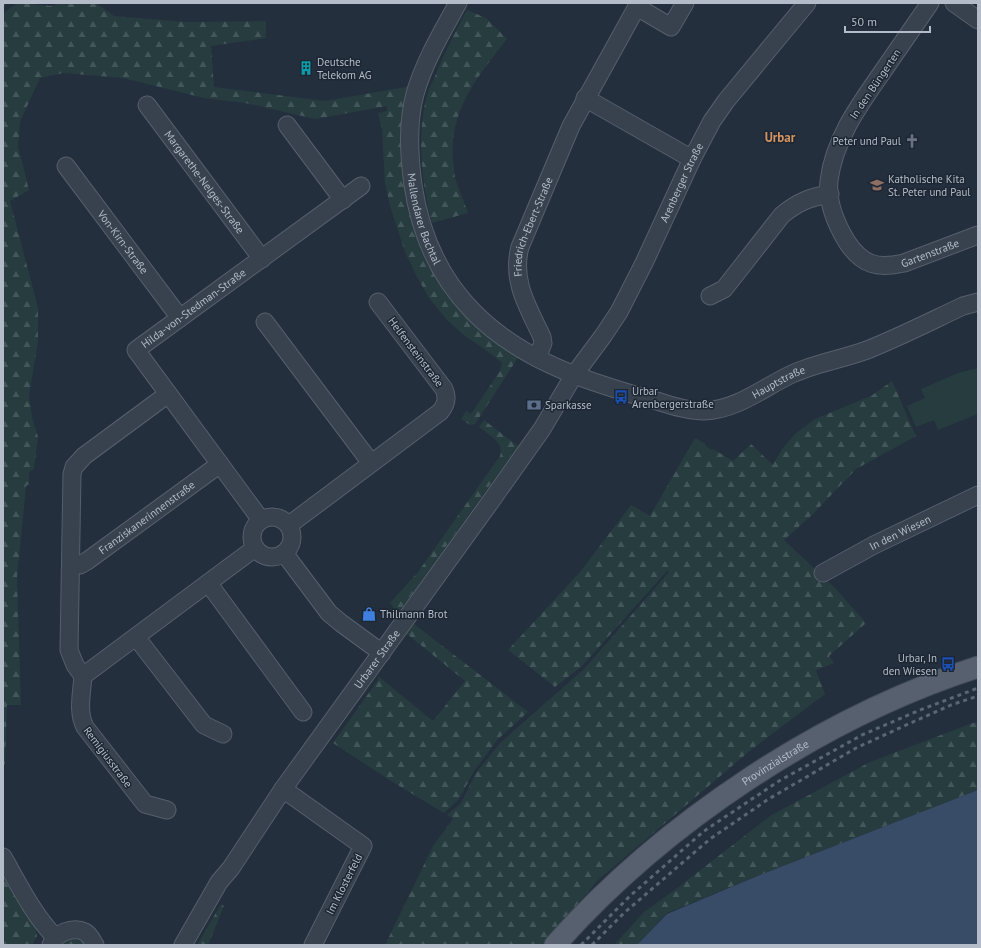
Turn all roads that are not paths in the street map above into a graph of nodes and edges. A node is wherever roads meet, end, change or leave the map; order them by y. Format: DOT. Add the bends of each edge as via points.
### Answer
graph roads {
  1 [pos="458,3"];
  2 [pos="685,3"];
  3 [pos="807,3"];
  4 [pos="930,3"];
  5 [pos="954,3"];
  6 [pos="638,5"];
  7 [pos="978,20"];
  8 [pos="585,98"];
  9 [pos="147,105"];
  10 [pos="287,125"];
  11 [pos="692,159"];
  12 [pos="66,166"];
  13 [pos="361,186"];
  14 [pos="830,194"];
  15 [pos="343,200"];
  16 [pos="978,235"];
  17 [pos="262,259"];
  18 [pos="881,266"];
  19 [pos="710,296"];
  20 [pos="378,302"];
  21 [pos="978,302"];
  22 [pos="180,318"];
  23 [pos="265,322"];
  24 [pos="537,358"];
  25 [pos="574,375"];
  26 [pos="168,394"];
  27 [pos="371,463"];
  28 [pos="220,464"];
  29 [pos="978,495"];
  30 [pos="261,520"];
  31 [pos="289,525"];
  32 [pos="255,548"];
  33 [pos="284,553"];
  34 [pos="71,564"];
  35 [pos="823,573"];
  36 [pos="209,584"];
  37 [pos="136,637"];
  38 [pos="382,653"];
  39 [pos="978,667"];
  40 [pos="83,676"];
  41 [pos="303,712"];
  42 [pos="223,734"];
  43 [pos="283,789"];
  44 [pos="167,810"];
  45 [pos="3,857"];
  46 [pos="53,941"];
  47 [pos="95,945"];
  48 [pos="183,945"];
  49 [pos="313,945"];
  50 [pos="555,945"];
  1 -- 24 [label="street, Mallendarer Bachtal" via="421,76 414,102 409,134 418,216 441,272 465,303 503,338"];
  2 -- 6 [label="street, Friedrich-Ebert-Straße" via="671,27"];
  3 -- 11 [label="street, Arenberger Straße" via="719,111"];
  4 -- 14 [label="street, In den Büngerten" via="863,101 842,137 829,182"];
  5 -- 7 [label="street"];
  6 -- 8 [label="street, Friedrich-Ebert-Straße"];
  8 -- 11 [label="street"];
  8 -- 24 [label="street, Friedrich-Ebert-Straße" via="559,153 518,256 519,286 542,337 543,343"];
  9 -- 17 [label="street, Margarethe-Nelges-Straße"];
  10 -- 15 [label="street"];
  11 -- 25 [label="street, Arenberger Straße" via="619,312"];
  12 -- 22 [label="street, Von-Kirn-Straße"];
  13 -- 15 [label="street, Hilda-von-Stedman-Straße"];
  14 -- 18 [label="street, In den Büngerten" via="836,220 852,249 865,262"];
  14 -- 19 [label="street" via="814,196 792,206 782,215 724,289"];
  15 -- 17 [label="street, Hilda-von-Stedman-Straße"];
  16 -- 18 [label="street, Gartenstraße" via="904,263"];
  17 -- 22 [label="street, Hilda-von-Stedman-Straße"];
  20 -- 27 [label="street, Helfensteinstraße" via="444,389 446,399 440,412"];
  21 -- 25 [label="street, Hauptstraße" via="963,306 867,350 803,370 745,399 714,410 678,407"];
  22 -- 26 [label="street, Hilda-von-Stedman-Straße" via="136,350"];
  23 -- 27 [label="street"];
  24 -- 25 [label="street, Mallendarer Bachtal"];
  25 -- 38 [label="street, Urbarer Straße" via="542,429"];
  26 -- 28 [label="street, Hilda-von-Stedman-Straße"];
  26 -- 34 [label="street" via="84,456 74,467"];
  27 -- 31 [label="street, Helfensteinstraße"];
  28 -- 30 [label="street, Hilda-von-Stedman-Straße"];
  28 -- 34 [label="street, Franziskanerinnenstraße" via="88,562 80,565"];
  29 -- 35 [label="street, In den Wiesen" via="874,545"];
  30 -- 31 [label="street" via="272,516 284,520"];
  30 -- 32 [label="street" via="253,530 252,543"];
  31 -- 33 [label="street" via="291,543"];
  32 -- 33 [label="street" via="260,553 272,557"];
  32 -- 36 [label="street"];
  33 -- 38 [label="street" via="330,613 341,624"];
  34 -- 40 [label="street" via="69,650 74,664"];
  36 -- 37 [label="street"];
  36 -- 41 [label="street"];
  37 -- 40 [label="street"];
  37 -- 42 [label="street" via="204,725"];
  38 -- 43 [label="street, Urbarer Straße"];
  39 -- 50 [label="main road, Provinzialstraße" via="944,678 874,708 754,775 642,860 597,900"];
  40 -- 44 [label="street, Remigiusstraße" via="80,714 85,727 145,804"];
  43 -- 48 [label="street, Urbarer Straße" via="219,882"];
  43 -- 49 [label="street, Im Klosterfeld" via="363,846"];
  45 -- 46 [label="street" via="31,908"];
  46 -- 47 [label="street" via="65,932 78,930 85,932"];
}
